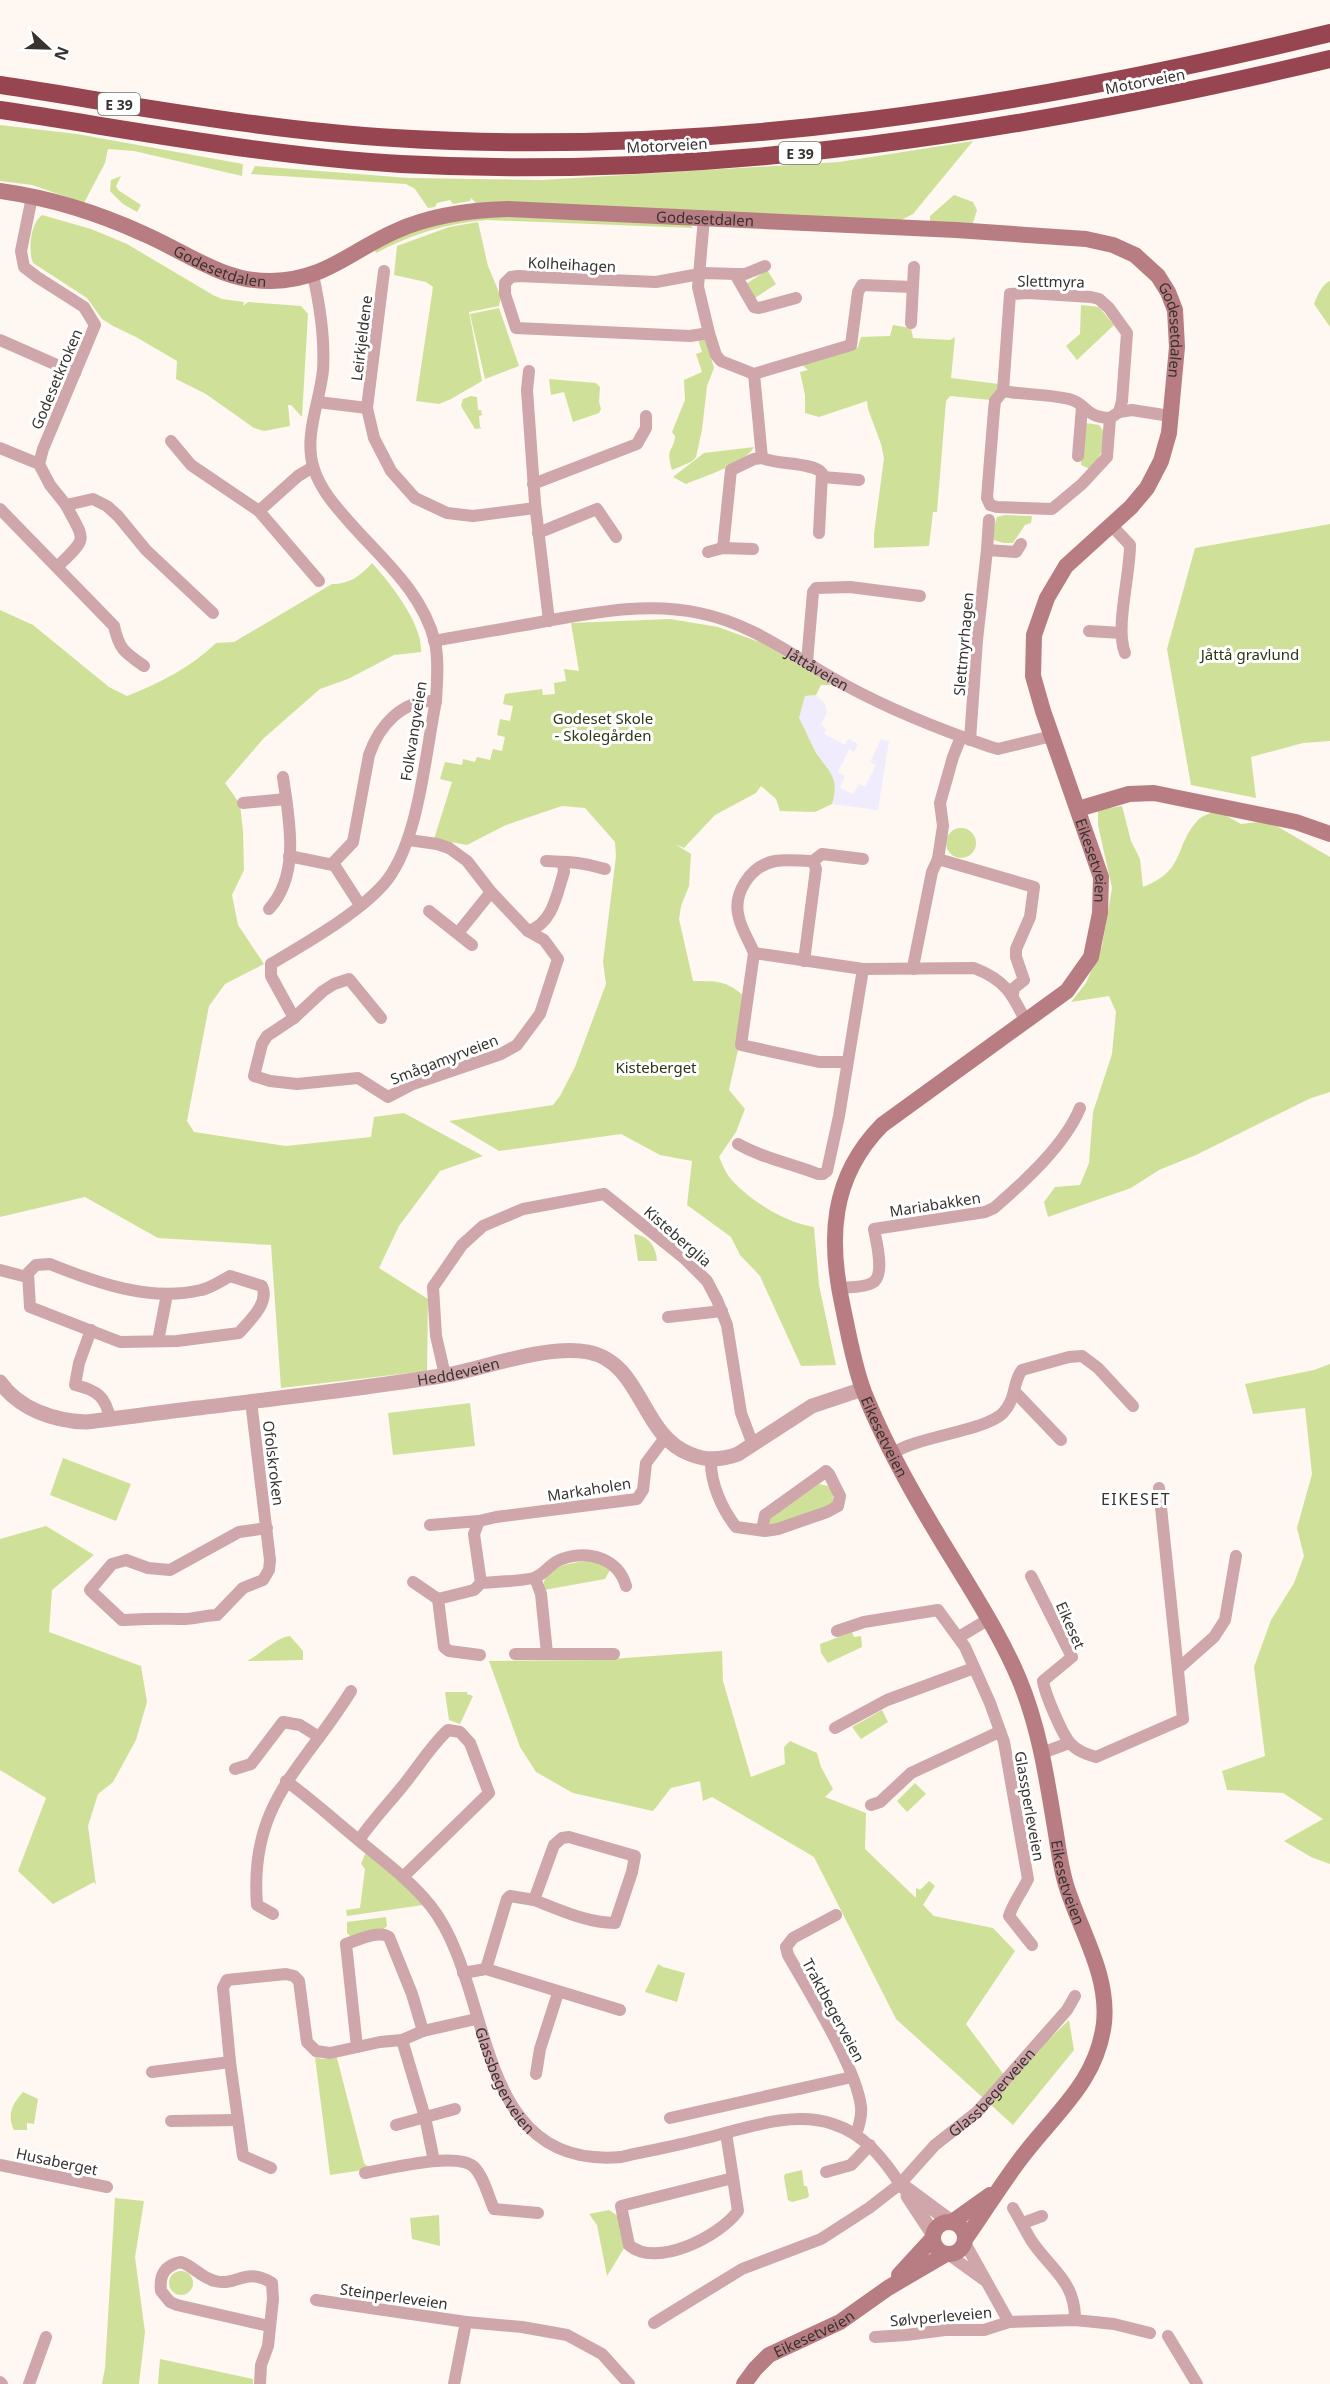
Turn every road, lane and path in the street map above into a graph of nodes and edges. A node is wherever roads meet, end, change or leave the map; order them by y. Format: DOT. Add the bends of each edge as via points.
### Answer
graph roads {
  1 [pos="1330,33"];
  2 [pos="1330,59"];
  3 [pos="0,85"];
  4 [pos="0,110"];
  5 [pos="0,191"];
  6 [pos="32,197"];
  7 [pos="704,218"];
  8 [pos="765,266"];
  9 [pos="914,267"];
  10 [pos="384,271"];
  11 [pos="698,274"];
  12 [pos="735,274"];
  13 [pos="313,275"];
  14 [pos="912,288"];
  15 [pos="796,298"];
  16 [pos="911,323"];
  17 [pos="709,333"];
  18 [pos="0,340"];
  19 [pos="529,371"];
  20 [pos="75,373"];
  21 [pos="754,374"];
  22 [pos="1003,391"];
  23 [pos="318,402"];
  24 [pos="1082,407"];
  25 [pos="367,408"];
  26 [pos="1114,415"];
  27 [pos="646,416"];
  28 [pos="1170,416"];
  29 [pos="171,441"];
  30 [pos="0,448"];
  31 [pos="1078,456"];
  32 [pos="762,458"];
  33 [pos="39,465"];
  34 [pos="313,467"];
  35 [pos="823,477"];
  36 [pos="859,480"];
  37 [pos="533,484"];
  38 [pos="66,505"];
  39 [pos="535,508"];
  40 [pos="0,509"];
  41 [pos="259,511"];
  42 [pos="989,520"];
  43 [pos="1112,526"];
  44 [pos="538,533"];
  45 [pos="818,534"];
  46 [pos="616,537"];
  47 [pos="1021,544"];
  48 [pos="723,548"];
  49 [pos="753,549"];
  50 [pos="987,550"];
  51 [pos="708,552"];
  52 [pos="57,567"];
  53 [pos="319,581"];
  54 [pos="920,596"];
  55 [pos="213,613"];
  56 [pos="549,621"];
  57 [pos="1089,631"];
  58 [pos="1121,633"];
  59 [pos="434,641"];
  60 [pos="1125,653"];
  61 [pos="807,662"];
  62 [pos="144,666"];
  63 [pos="436,701"];
  64 [pos="1052,736"];
  65 [pos="966,738"];
  66 [pos="283,777"];
  67 [pos="286,799"];
  68 [pos="243,803"];
  69 [pos="1078,810"];
  70 [pos="1330,834"];
  71 [pos="409,840"];
  72 [pos="290,856"];
  73 [pos="863,859"];
  74 [pos="938,859"];
  75 [pos="546,861"];
  76 [pos="813,861"];
  77 [pos="563,863"];
  78 [pos="333,865"];
  79 [pos="605,869"];
  80 [pos="491,892"];
  81 [pos="360,905"];
  82 [pos="269,909"];
  83 [pos="429,911"];
  84 [pos="528,932"];
  85 [pos="458,933"];
  86 [pos="472,945"];
  87 [pos="754,953"];
  88 [pos="804,961"];
  89 [pos="863,969"];
  90 [pos="914,969"];
  91 [pos="1013,994"];
  92 [pos="294,1018"];
  93 [pos="381,1018"];
  94 [pos="1026,1022"];
  95 [pos="847,1062"];
  96 [pos="1080,1108"];
  97 [pos="738,1144"];
  98 [pos="0,1270"];
  99 [pos="27,1277"];
  100 [pos="839,1288"];
  101 [pos="167,1294"];
  102 [pos="722,1311"];
  103 [pos="668,1317"];
  104 [pos="91,1330"];
  105 [pos="158,1341"];
  106 [pos="445,1375"];
  107 [pos="0,1382"];
  108 [pos="863,1389"];
  109 [pos="1015,1392"];
  110 [pos="251,1401"];
  111 [pos="1133,1406"];
  112 [pos="110,1419"];
  113 [pos="664,1439"];
  114 [pos="1062,1440"];
  115 [pos="753,1445"];
  116 [pos="893,1453"];
  117 [pos="711,1459"];
  118 [pos="1159,1488"];
  119 [pos="479,1521"];
  120 [pos="430,1525"];
  121 [pos="267,1528"];
  122 [pos="765,1532"];
  123 [pos="1236,1556"];
  124 [pos="1031,1576"];
  125 [pos="535,1578"];
  126 [pos="413,1582"];
  127 [pos="481,1583"];
  128 [pos="626,1586"];
  129 [pos="438,1599"];
  130 [pos="989,1619"];
  131 [pos="837,1631"];
  132 [pos="959,1637"];
  133 [pos="547,1653"];
  134 [pos="480,1654"];
  135 [pos="515,1654"];
  136 [pos="614,1654"];
  137 [pos="974,1668"];
  138 [pos="1179,1668"];
  139 [pos="351,1691"];
  140 [pos="835,1728"];
  141 [pos="999,1732"];
  142 [pos="319,1737"];
  143 [pos="1069,1743"];
  144 [pos="1042,1753"];
  145 [pos="235,1769"];
  146 [pos="286,1781"];
  147 [pos="871,1805"];
  148 [pos="359,1840"];
  149 [pos="403,1877"];
  150 [pos="534,1900"];
  151 [pos="273,1914"];
  152 [pos="836,1915"];
  153 [pos="1032,1945"];
  154 [pos="486,1969"];
  155 [pos="463,1973"];
  156 [pos="558,1993"];
  157 [pos="1075,1996"];
  158 [pos="620,2010"];
  159 [pos="476,2019"];
  160 [pos="423,2031"];
  161 [pos="402,2040"];
  162 [pos="357,2047"];
  163 [pos="230,2062"];
  164 [pos="152,2072"];
  165 [pos="536,2074"];
  166 [pos="852,2077"];
  167 [pos="455,2109"];
  168 [pos="424,2117"];
  169 [pos="670,2118"];
  170 [pos="238,2120"];
  171 [pos="171,2121"];
  172 [pos="396,2125"];
  173 [pos="726,2133"];
  174 [pos="856,2134"];
  175 [pos="870,2145"];
  176 [pos="434,2161"];
  177 [pos="0,2164"];
  178 [pos="272,2168"];
  179 [pos="826,2172"];
  180 [pos="365,2173"];
  181 [pos="733,2178"];
  182 [pos="900,2184"];
  183 [pos="107,2187"];
  184 [pos="998,2189"];
  185 [pos="1012,2208"];
  186 [pos="538,2213"];
  187 [pos="1042,2216"];
  188 [pos="951,2221"];
  189 [pos="1023,2223"];
  190 [pos="933,2236"];
  191 [pos="965,2241"];
  192 [pos="947,2254"];
  193 [pos="988,2282"];
  194 [pos="888,2288"];
  195 [pos="316,2300"];
  196 [pos="1075,2320"];
  197 [pos="466,2322"];
  198 [pos="654,2322"];
  199 [pos="1009,2322"];
  200 [pos="268,2325"];
  201 [pos="1150,2333"];
  202 [pos="1168,2336"];
  203 [pos="46,2337"];
  204 [pos="875,2337"];
  205 [pos="29,2384"];
  206 [pos="260,2384"];
  207 [pos="454,2384"];
  208 [pos="629,2384"];
  209 [pos="744,2384"];
  210 [pos="1197,2384"];
  1 -- 3 [label="highway, Motorveien / E 39" via="1026,96 876,119 750,133 614,141 397,138 238,122"];
  2 -- 4 [label="highway, Motorveien / E 39" via="1008,125 862,147 606,167 399,164 263,151"];
  5 -- 6 [label="main road, Godesetdalen"];
  6 -- 13 [label="main road, Godesetdalen" via="120,223 235,276 271,281"];
  6 -- 20 [label="street, Godesetkroken" via="21,251 24,267 84,307 95,325"];
  7 -- 11 [label="street"];
  7 -- 13 [label="main road, Godesetdalen" via="473,210 396,230"];
  7 -- 28 [label="main road, Godesetdalen" via="1086,238 1119,247 1158,276 1174,310 1177,347"];
  8 -- 12 [label="street, Kolheihagen"];
  9 -- 14 [label="street"];
  10 -- 25 [label="street, Leirkjeldene"];
  11 -- 12 [label="street, Kolheihagen"];
  11 -- 17 [label="street"];
  11 -- 17 [label="street, Kolheihagen" via="656,282 518,276 507,279 504,288 516,328 690,336"];
  12 -- 15 [label="street" via="754,307"];
  13 -- 23 [label="street, Folkvangveien" via="323,347"];
  14 -- 16 [label="street"];
  14 -- 21 [label="street" via="862,285 851,345"];
  17 -- 21 [label="street" via="720,361"];
  18 -- 20 [label="street"];
  19 -- 37 [label="street"];
  20 -- 33 [label="street, Godesetkroken" via="42,449"];
  21 -- 32 [label="street"];
  22 -- 24 [label="street" via="1068,398"];
  22 -- 26 [label="street, Slettmyra" via="995,401 992,420 987,498 990,505 1052,509 1107,457"];
  22 -- 26 [label="street, Slettmyra" via="1010,294 1091,297 1105,303 1127,333 1122,401"];
  23 -- 25 [label="street"];
  23 -- 34 [label="street, Folkvangveien" via="310,444"];
  24 -- 26 [label="street" via="1097,417"];
  24 -- 31 [label="street"];
  25 -- 39 [label="street, Leirkjeldene" via="374,438 391,471 425,504 462,516"];
  26 -- 28 [label="street" via="1132,410"];
  27 -- 37 [label="street" via="646,428 637,444"];
  28 -- 43 [label="main road, Godesetdalen" via="1166,448 1156,472 1147,488"];
  29 -- 41 [label="street" via="191,465"];
  30 -- 33 [label="street"];
  32 -- 35 [label="street" via="784,465 813,467"];
  32 -- 48 [label="street" via="730,470"];
  33 -- 38 [label="street"];
  34 -- 41 [label="street"];
  34 -- 59 [label="street, Folkvangveien" via="329,498 415,595"];
  35 -- 36 [label="street"];
  35 -- 45 [label="street"];
  37 -- 39 [label="street"];
  38 -- 52 [label="street" via="80,527 81,539"];
  38 -- 55 [label="street" via="93,499 107,506 146,550"];
  39 -- 44 [label="street"];
  40 -- 52 [label="street"];
  41 -- 53 [label="street"];
  42 -- 50 [label="street, Slettmyrhagen"];
  43 -- 58 [label="street" via="1130,545"];
  43 -- 64 [label="main road, Godesetdalen" via="1066,566 1039,616 1034,635 1033,676"];
  44 -- 46 [label="street" via="597,509"];
  44 -- 56 [label="street"];
  47 -- 50 [label="street" via="1016,552"];
  48 -- 49 [label="street"];
  48 -- 51 [label="street"];
  50 -- 65 [label="street, Slettmyrhagen"];
  52 -- 62 [label="street" via="114,626 122,650"];
  54 -- 61 [label="street" via="849,583 819,587 814,590"];
  56 -- 59 [label="street, Jåttåveien"];
  56 -- 61 [label="street, Jåttåveien" via="635,608 679,609 752,629"];
  57 -- 58 [label="street"];
  58 -- 60 [label="street"];
  59 -- 63 [label="street, Folkvangveien"];
  61 -- 65 [label="street, Jåttåveien" via="844,685"];
  63 -- 71 [label="street, Folkvangveien"];
  63 -- 78 [label="street" via="402,708 373,743 353,842"];
  64 -- 65 [label="street, Jåttåveien" via="998,749"];
  64 -- 69 [label="main road, Eikesetveien"];
  65 -- 74 [label="street, Slettmyrhagen" via="953,758 940,803 944,826"];
  66 -- 67 [label="street"];
  67 -- 68 [label="street"];
  67 -- 72 [label="street"];
  69 -- 70 [label="main road" via="1129,794 1154,793 1296,822"];
  69 -- 94 [label="main road, Eikesetveien" via="1101,877 1101,913 1091,957 1067,991"];
  71 -- 80 [label="street, Smågamyrveien" via="450,848 467,861"];
  71 -- 81 [label="street, Folkvangveien" via="383,885"];
  72 -- 78 [label="street"];
  72 -- 82 [label="street" via="277,898"];
  73 -- 76 [label="street" via="822,854"];
  74 -- 90 [label="street, Slettmyrhagen" via="932,872"];
  74 -- 91 [label="street" via="1034,887 1030,917 1016,949 1024,980"];
  75 -- 77 [label="street"];
  76 -- 87 [label="street" via="770,862 743,883 738,917"];
  76 -- 88 [label="street" via="816,869"];
  77 -- 79 [label="street" via="577,861"];
  77 -- 84 [label="street" via="564,872 547,920 540,928"];
  78 -- 81 [label="street"];
  80 -- 84 [label="street, Smågamyrveien"];
  80 -- 85 [label="street"];
  81 -- 92 [label="street, Folkvangveien" via="271,964 270,976"];
  83 -- 85 [label="street"];
  84 -- 92 [label="street, Smågamyrveien" via="544,940 558,959 540,1014 517,1045 388,1097 358,1078 297,1084 254,1076 267,1036"];
  85 -- 86 [label="street"];
  87 -- 88 [label="street"];
  87 -- 95 [label="street" via="741,1045 819,1062"];
  88 -- 89 [label="street"];
  89 -- 90 [label="street"];
  89 -- 95 [label="street"];
  90 -- 91 [label="street" via="974,968 989,974"];
  91 -- 94 [label="street"];
  92 -- 93 [label="street" via="323,991 349,979"];
  94 -- 100 [label="main road, Eikesetveien" via="905,1107 882,1125 863,1148 847,1176 837,1208 834,1241"];
  95 -- 97 [label="street" via="829,1167 823,1174 756,1154"];
  96 -- 100 [label="street, Mariabakken" via="1044,1160 994,1208 874,1229 880,1269 876,1279 872,1284"];
  98 -- 99 [label="street"];
  99 -- 101 [label="street" via="36,1265 50,1264 96,1282"];
  99 -- 104 [label="street" via="30,1307"];
  100 -- 108 [label="main road, Eikesetveien"];
  101 -- 105 [label="street"];
  101 -- 105 [label="street" via="201,1290 230,1276 262,1286 264,1293 260,1307 239,1333"];
  102 -- 103 [label="street"];
  102 -- 106 [label="street, Kisteberglia" via="707,1281 696,1269 604,1194 523,1209 483,1226 462,1245 433,1287 436,1336"];
  102 -- 115 [label="street, Kisteberglia" via="741,1413"];
  104 -- 105 [label="street" via="120,1342"];
  104 -- 112 [label="street" via="75,1385 101,1396"];
  106 -- 110 [label="street, Heddeveien"];
  106 -- 113 [label="street, Heddeveien" via="551,1352 588,1352 608,1360 633,1384"];
  107 -- 112 [label="street, Heddeveien" via="22,1402 50,1416 74,1421"];
  108 -- 115 [label="street, Heddeveien" via="812,1406"];
  108 -- 116 [label="main road, Eikesetveien"];
  109 -- 111 [label="street" via="1019,1374 1027,1367 1082,1356"];
  109 -- 114 [label="street"];
  109 -- 116 [label="street" via="1008,1407 994,1419"];
  110 -- 112 [label="street, Heddeveien"];
  110 -- 121 [label="street, Ofolskroken"];
  113 -- 117 [label="street, Heddeveien" via="680,1451"];
  113 -- 119 [label="street, Markaholen" via="646,1463 643,1490 637,1498"];
  115 -- 117 [label="street, Heddeveien" via="727,1458"];
  116 -- 130 [label="main road, Eikesetveien"];
  117 -- 122 [label="street" via="723,1510 736,1527"];
  118 -- 138 [label="street"];
  119 -- 120 [label="street, Markaholen"];
  119 -- 127 [label="street" via="474,1534"];
  121 -- 121 [label="street, Ofolskroken" via="239,1532 170,1570 126,1560 112,1563 90,1590 122,1620 217,1615 243,1588 267,1576"];
  122 -- 122 [label="street" via="791,1526 838,1506 840,1496 829,1474 826,1471 765,1515"];
  123 -- 138 [label="street" via="1225,1620 1214,1637"];
  124 -- 143 [label="street, Eikeset" via="1072,1657 1043,1682"];
  125 -- 127 [label="street"];
  125 -- 128 [label="street" via="562,1559 597,1556 618,1569"];
  125 -- 133 [label="street" via="541,1594"];
  126 -- 129 [label="street"];
  127 -- 129 [label="street" via="474,1590"];
  129 -- 134 [label="street" via="444,1647 449,1652"];
  130 -- 132 [label="street"];
  130 -- 144 [label="main road, Eikesetveien" via="1019,1679"];
  131 -- 132 [label="street, Glassperleveien" via="864,1622 938,1610"];
  132 -- 137 [label="street, Glassperleveien"];
  133 -- 135 [label="street"];
  133 -- 136 [label="street"];
  137 -- 140 [label="street" via="887,1700"];
  137 -- 141 [label="street, Glassperleveien"];
  138 -- 143 [label="street" via="1182,1719 1096,1756 1080,1752"];
  139 -- 142 [label="street"];
  141 -- 147 [label="street" via="911,1773 880,1802"];
  141 -- 153 [label="street, Glassperleveien" via="1007,1754 1028,1879 1009,1916"];
  142 -- 145 [label="street" via="300,1725 283,1722 251,1764"];
  142 -- 146 [label="street"];
  143 -- 144 [label="street"];
  144 -- 184 [label="main road, Eikesetveien" via="1066,1885 1099,1973 1104,2023 1087,2078"];
  146 -- 148 [label="street, Glassbegerveien"];
  146 -- 151 [label="street" via="269,1814 255,1870 257,1905"];
  148 -- 149 [label="street, Glassbegerveien"];
  148 -- 149 [label="street" via="440,1738 448,1730 460,1732 470,1743 489,1793"];
  149 -- 155 [label="street, Glassbegerveien" via="435,1912"];
  150 -- 150 [label="street" via="574,1915 615,1923 635,1856 600,1844 562,1838 554,1845"];
  150 -- 154 [label="street" via="510,1896 507,1899"];
  152 -- 166 [label="street, Traktbegerveien" via="793,1938 786,1947"];
  154 -- 155 [label="street"];
  154 -- 156 [label="street"];
  155 -- 159 [label="street, Glassbegerveien"];
  156 -- 158 [label="street"];
  156 -- 165 [label="street, Glassbegerveien"];
  157 -- 182 [label="street, Glassbegerveien" via="977,2112 935,2145"];
  159 -- 160 [label="street"];
  159 -- 173 [label="street, Glassbegerveien" via="501,2086 513,2106 537,2134 565,2151 598,2159 621,2157"];
  160 -- 161 [label="street"];
  160 -- 162 [label="street" via="389,1937 368,1937 346,1944"];
  161 -- 162 [label="street"];
  161 -- 168 [label="street"];
  162 -- 163 [label="street" via="323,2053 310,2046 299,1981 294,1976 231,1980 223,1988"];
  163 -- 164 [label="street"];
  163 -- 170 [label="street"];
  166 -- 169 [label="street, Traktbegerveien"];
  166 -- 174 [label="street, Traktbegerveien" via="861,2107"];
  167 -- 168 [label="street"];
  168 -- 172 [label="street"];
  168 -- 176 [label="street"];
  170 -- 171 [label="street"];
  170 -- 178 [label="street" via="243,2156"];
  173 -- 174 [label="street, Glassbegerveien" via="796,2119 833,2124"];
  173 -- 181 [label="street"];
  174 -- 175 [label="street, Glassbegerveien"];
  175 -- 179 [label="street" via="851,2165"];
  175 -- 182 [label="street, Glassbegerveien"];
  176 -- 180 [label="street"];
  176 -- 186 [label="street" via="456,2160 472,2165 494,2209"];
  177 -- 183 [label="street, Husaberget"];
  181 -- 181 [label="street" via="738,2211 716,2233 676,2250 641,2251 629,2245 621,2206"];
  182 -- 188 [label="street, Glassbegerveien"];
  182 -- 190 [label="street, Glassbegerveien"];
  182 -- 198 [label="street, Glassbegerveien" via="834,2232 742,2269"];
  184 -- 188 [label="main road, Eikesetveien"];
  184 -- 191 [label="main road, Eikesetveien"];
  185 -- 189 [label="street"];
  187 -- 189 [label="street"];
  188 -- 190 [label="main road" via="942,2223"];
  188 -- 191 [label="main road" via="964,2230"];
  189 -- 196 [label="street" via="1032,2241 1061,2274 1076,2311"];
  190 -- 192 [label="main road" via="939,2250"];
  190 -- 194 [label="main road, Eikesetveien"];
  191 -- 192 [label="main road" via="961,2249"];
  191 -- 193 [label="street, Sølvperleveien"];
  192 -- 193 [label="street, Sølvperleveien"];
  192 -- 194 [label="main road, Eikesetveien"];
  193 -- 199 [label="street, Sølvperleveien"];
  194 -- 209 [label="main road, Eikesetveien" via="840,2322 769,2355"];
  195 -- 197 [label="street, Steinperleveien"];
  196 -- 199 [label="street, Sølvperleveien"];
  196 -- 201 [label="street, Sølvperleveien"];
  197 -- 207 [label="street, Steinperleveien"];
  197 -- 208 [label="street, Steinperleveien" via="543,2330 575,2338 602,2354"];
  199 -- 204 [label="street, Sølvperleveien" via="984,2330"];
  200 -- 200 [label="street" via="274,2290 265,2279 249,2276 213,2281 181,2262 161,2276 161,2291 170,2302"];
  200 -- 206 [label="street"];
  202 -- 210 [label="street"];
  203 -- 205 [label="street"];
}
